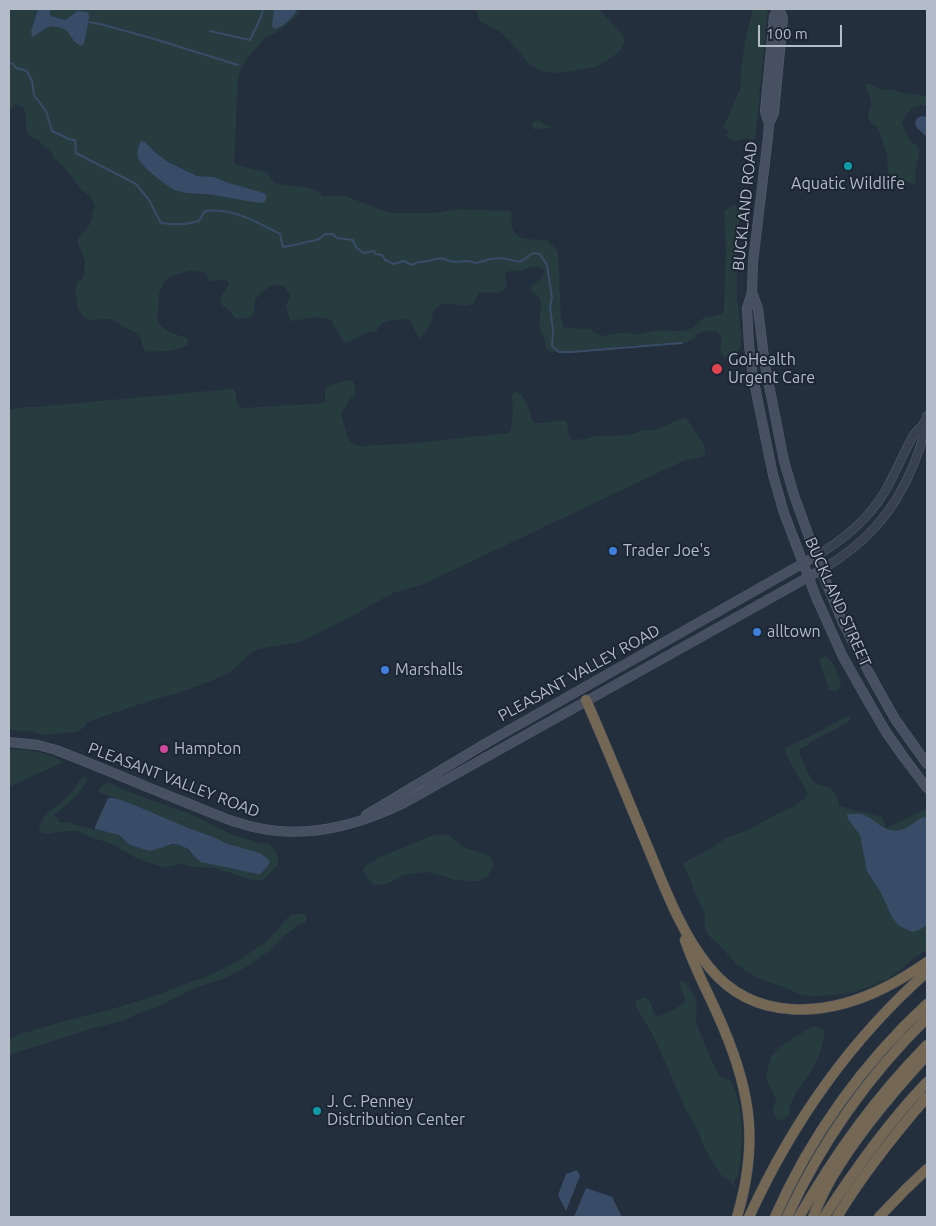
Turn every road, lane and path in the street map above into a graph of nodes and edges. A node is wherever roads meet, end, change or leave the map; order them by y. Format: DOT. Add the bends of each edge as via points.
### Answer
graph roads {
  1 [pos="779,9"];
  2 [pos="752,292"];
  3 [pos="757,399"];
  4 [pos="772,399"];
  5 [pos="774,411"];
  6 [pos="760,412"];
  7 [pos="927,416"];
  8 [pos="923,425"];
  9 [pos="816,556"];
  10 [pos="803,563"];
  11 [pos="820,570"];
  12 [pos="808,577"];
  13 [pos="697,624"];
  14 [pos="699,638"];
  15 [pos="874,684"];
  16 [pos="581,690"];
  17 [pos="862,691"];
  18 [pos="586,700"];
  19 [pos="9,742"];
  20 [pos="475,749"];
  21 [pos="481,759"];
  22 [pos="927,764"];
  23 [pos="927,788"];
  24 [pos="360,820"];
  25 [pos="677,915"];
  26 [pos="927,962"];
  27 [pos="927,972"];
  28 [pos="927,1004"];
  29 [pos="927,1018"];
  30 [pos="927,1045"];
  31 [pos="927,1055"];
  32 [pos="927,1082"];
  33 [pos="927,1097"];
  34 [pos="927,1169"];
  35 [pos="738,1217"];
  36 [pos="749,1217"];
  37 [pos="775,1217"];
  38 [pos="787,1217"];
  39 [pos="799,1217"];
  40 [pos="812,1217"];
  41 [pos="824,1217"];
  42 [pos="837,1217"];
  43 [pos="879,1217"];
  1 -- 2 [label="main road, BUCKLAND ROAD" via="774,16 765,111 769,124"];
  2 -- 3 [label="main road, BUCKLAND ROAD" via="747,308"];
  2 -- 4 [label="main road, BUCKLAND ROAD" via="758,309"];
  3 -- 4 [label="main road"];
  3 -- 6 [label="main road, BUCKLAND ROAD"];
  4 -- 5 [label="main road, BUCKLAND ROAD"];
  5 -- 9 [label="main road, BUCKLAND STREET" via="791,485"];
  6 -- 10 [label="main road, BUCKLAND STREET" via="775,484"];
  7 -- 8 [label="street"];
  8 -- 9 [label="street" via="913,435 888,487 873,509 846,536"];
  8 -- 11 [label="street" via="922,440 912,467 889,511 857,545"];
  9 -- 10 [label="main road, PLEASANT VALLEY ROAD"];
  9 -- 11 [label="main road, BUCKLAND STREET"];
  10 -- 12 [label="main road, BUCKLAND STREET"];
  10 -- 13 [label="main road, PLEASANT VALLEY ROAD"];
  11 -- 12 [label="main road, PLEASANT VALLEY ROAD"];
  11 -- 15 [label="main road, BUCKLAND STREET"];
  12 -- 14 [label="main road, PLEASANT VALLEY ROAD"];
  12 -- 17 [label="main road, BUCKLAND STREET"];
  13 -- 14 [label="main road"];
  13 -- 16 [label="main road, PLEASANT VALLEY ROAD"];
  14 -- 18 [label="main road, PLEASANT VALLEY ROAD"];
  15 -- 17 [label="main road"];
  15 -- 22 [label="main road, BUCKLAND STREET"];
  16 -- 18 [label="main road"];
  16 -- 20 [label="main road, PLEASANT VALLEY ROAD"];
  17 -- 23 [label="main road, BUCKLAND STREET" via="892,741"];
  18 -- 21 [label="main road, PLEASANT VALLEY ROAD"];
  18 -- 25 [label="highway"];
  19 -- 24 [label="main road, PLEASANT VALLEY ROAD" via="56,750 228,819 262,829 312,831"];
  20 -- 21 [label="main road"];
  20 -- 24 [label="main road, PLEASANT VALLEY ROAD"];
  21 -- 24 [label="main road, PLEASANT VALLEY ROAD" via="404,803"];
  25 -- 26 [label="highway" via="702,959 722,981 750,999 783,1009 838,1005 890,985"];
  25 -- 35 [label="highway" via="740,1071 746,1094 750,1125 749,1160"];
  27 -- 36 [label="highway" via="879,1019 828,1080 789,1139"];
  28 -- 37 [label="highway" via="880,1053 842,1101 804,1160"];
  29 -- 38 [label="highway" via="881,1068 844,1117 817,1159"];
  30 -- 39 [label="highway" via="894,1080 854,1131"];
  31 -- 40 [label="highway" via="854,1143"];
  32 -- 41 [label="highway" via="873,1145"];
  33 -- 42 [label="highway" via="877,1158"];
  34 -- 43 [label="highway"];
}
